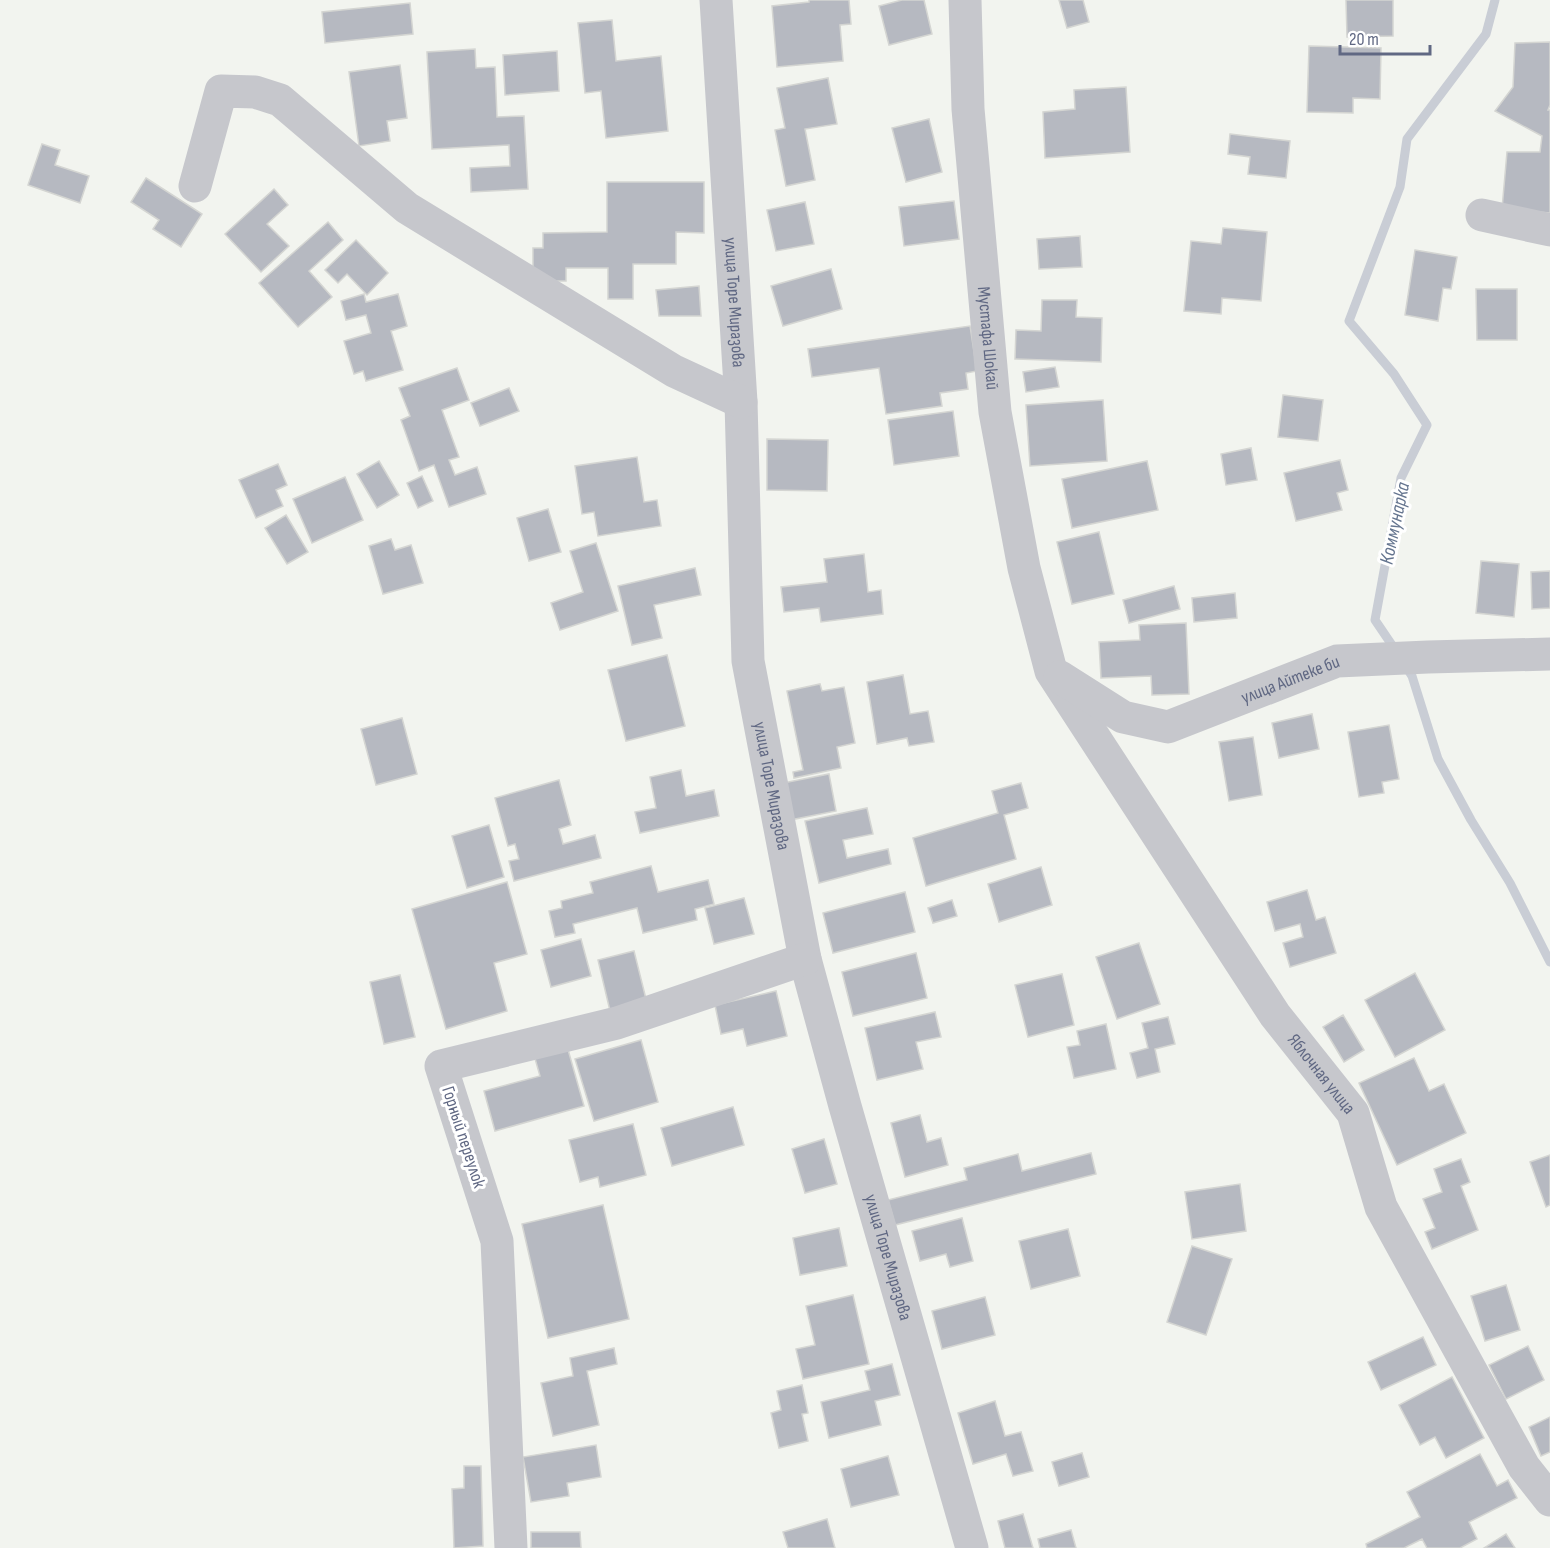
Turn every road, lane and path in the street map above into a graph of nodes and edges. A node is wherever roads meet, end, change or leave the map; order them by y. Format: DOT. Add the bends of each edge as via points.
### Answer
graph roads {
  1 [pos="716,0"];
  2 [pos="965,0"];
  3 [pos="195,186"];
  4 [pos="1482,216"];
  5 [pos="1550,230"];
  6 [pos="741,402"];
  7 [pos="1550,654"];
  8 [pos="1051,671"];
  9 [pos="805,959"];
  10 [pos="1550,1500"];
  11 [pos="511,1548"];
  12 [pos="972,1548"];
  1 -- 6 [label="street, улица Торе Миразова"];
  2 -- 8 [label="street, Мустафа Шокай" via="968,109 995,412 1024,568"];
  3 -- 6 [label="street" via="222,91 255,92 280,100 407,208 674,371"];
  4 -- 5 [label="street"];
  6 -- 9 [label="street, улица Торе Миразова" via="748,661"];
  7 -- 8 [label="street, улица Айтеке би" via="1337,661 1168,727 1123,717"];
  8 -- 10 [label="street, Яблочная улица" via="1275,1015 1353,1113 1381,1207 1524,1467"];
  9 -- 11 [label="street, Горный переулок" via="617,1023 441,1066 497,1241"];
  9 -- 12 [label="street, улица Торе Миразова"];
}
